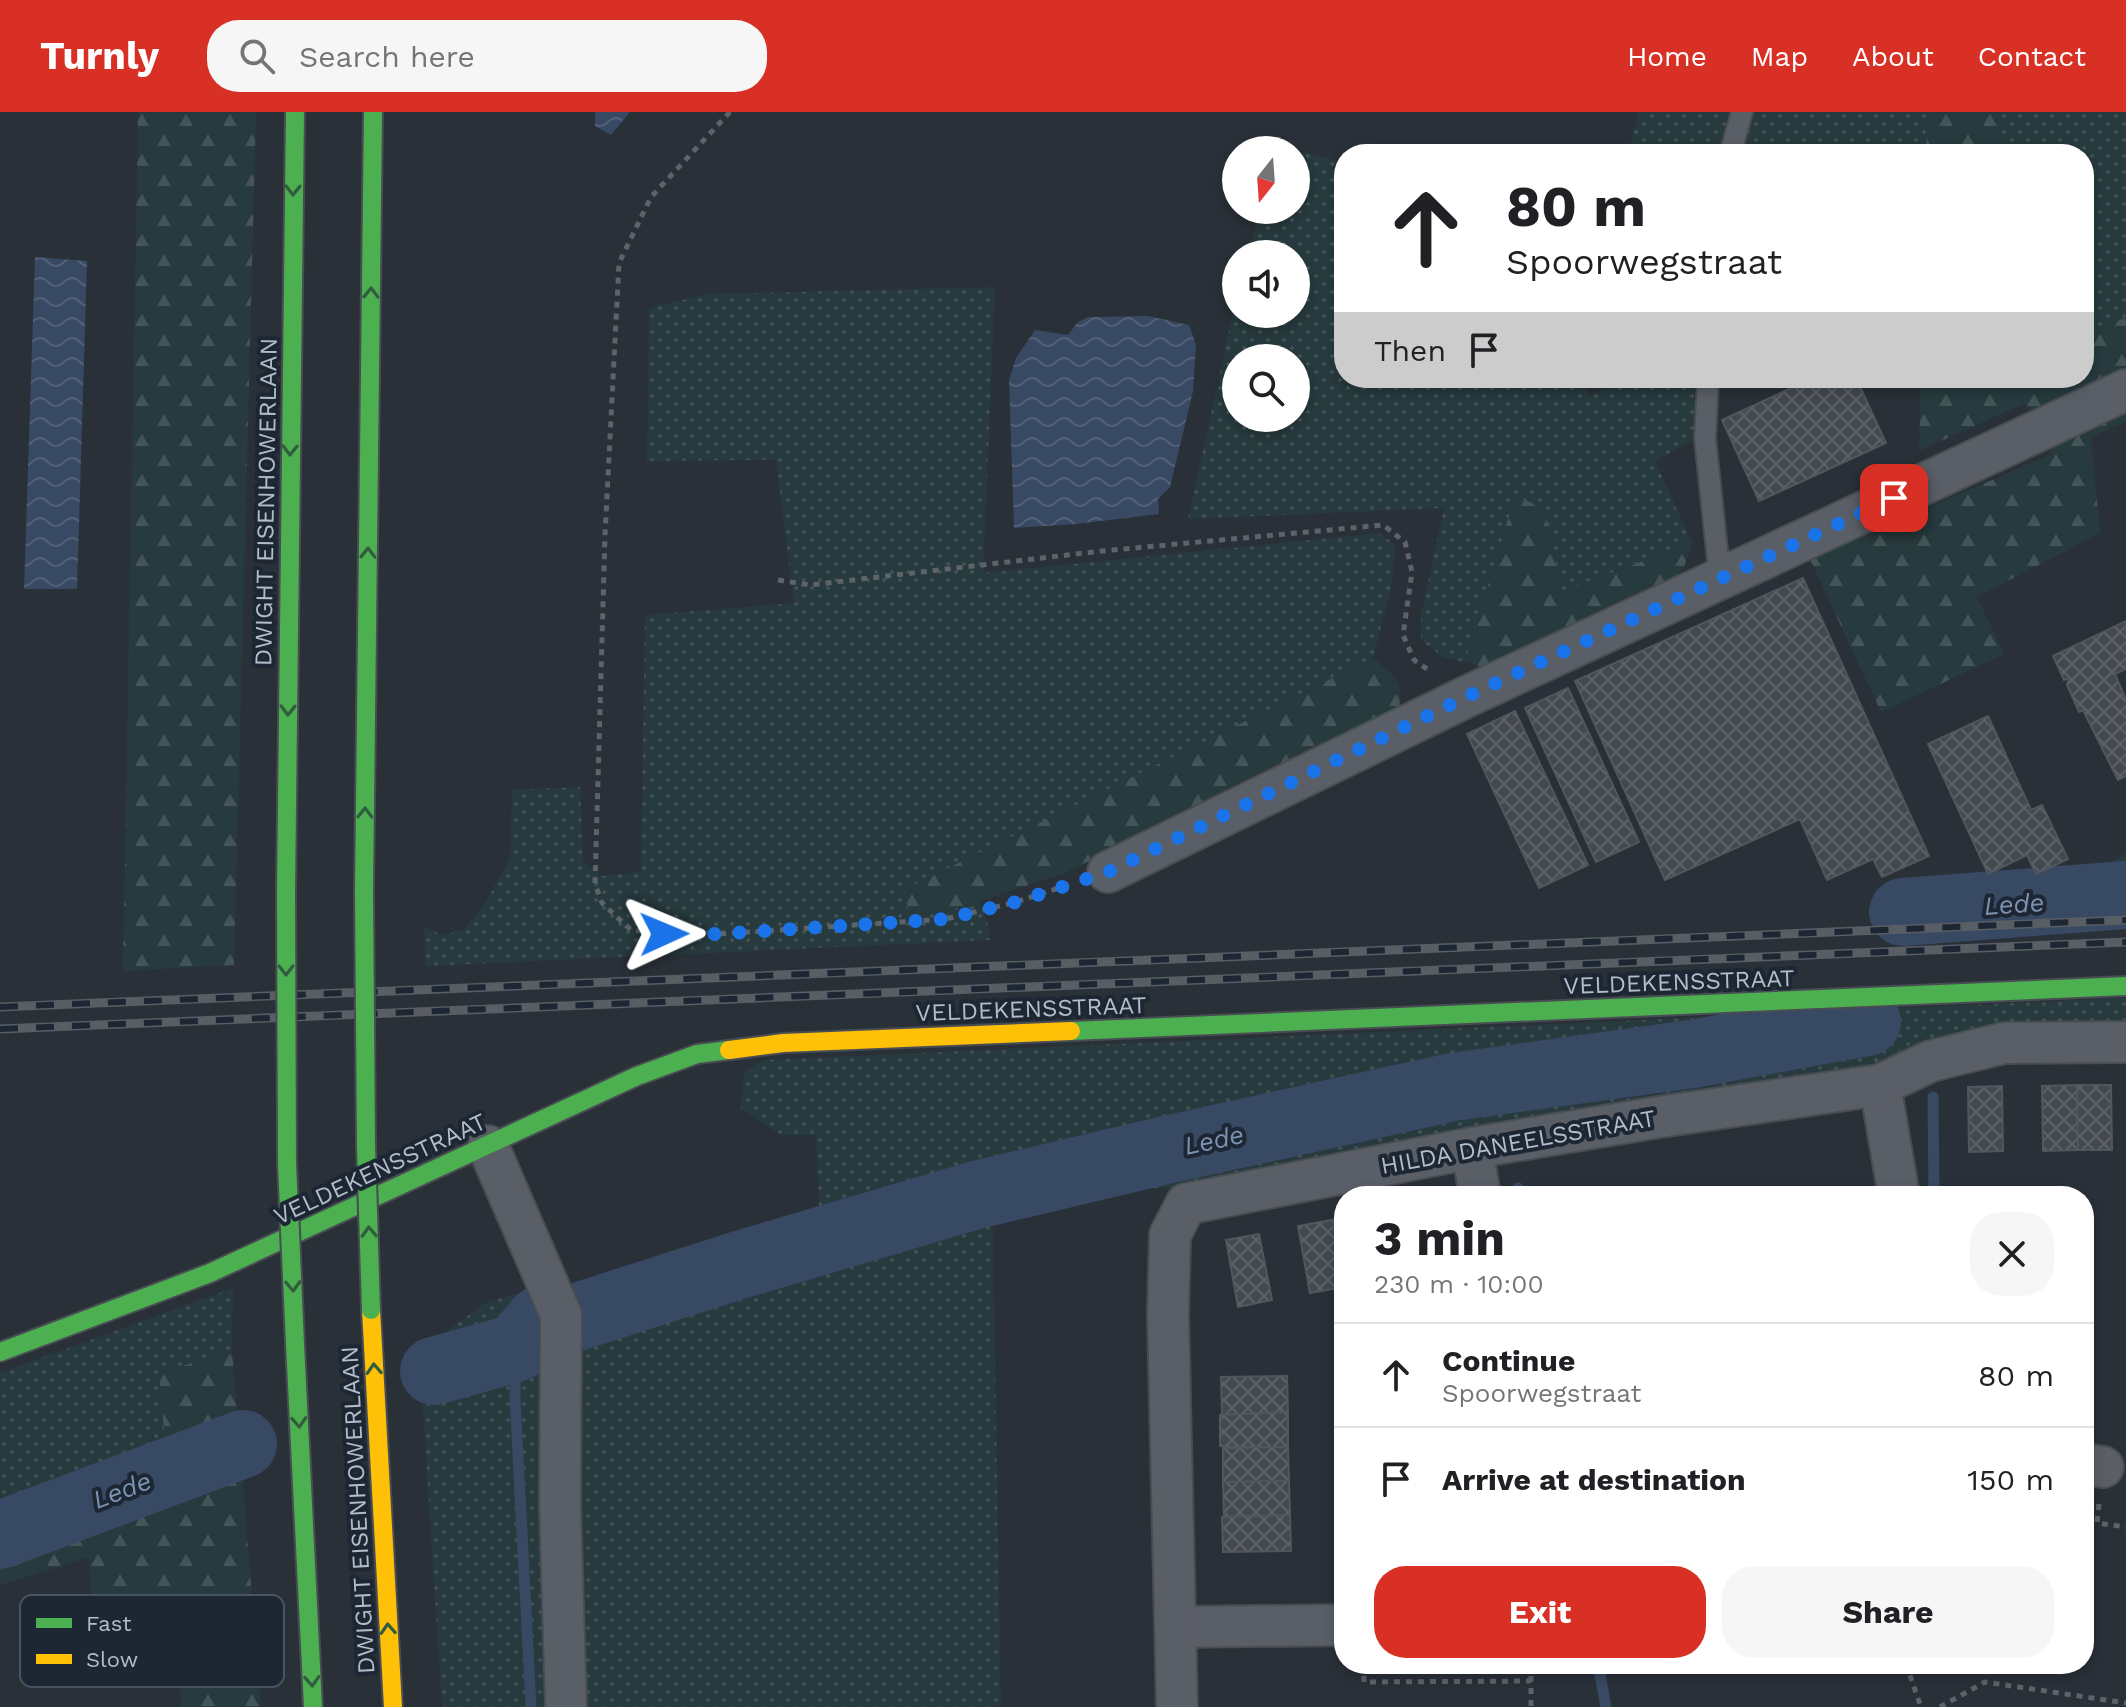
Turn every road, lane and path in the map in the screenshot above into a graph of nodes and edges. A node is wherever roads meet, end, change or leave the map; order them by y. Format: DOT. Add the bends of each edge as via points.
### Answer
graph roads {
  1 [pos="295,112"];
  2 [pos="373,112"];
  3 [pos="730,112"];
  4 [pos="1742,112"];
  5 [pos="1733,144"];
  6 [pos="1708,388"];
  7 [pos="2126,390"];
  8 [pos="1720,579"];
  9 [pos="778,580"];
  10 [pos="1468,696"];
  11 [pos="1108,872"];
  12 [pos="2126,986"];
  13 [pos="2126,1042"];
  14 [pos="1880,1085"];
  15 [pos="488,1146"];
  16 [pos="1472,1148"];
  17 [pos="1478,1186"];
  18 [pos="1897,1186"];
  19 [pos="0,1352"];
  20 [pos="1334,1625"];
  21 [pos="1176,1627"];
  22 [pos="1364,1674"];
  23 [pos="1531,1674"];
  24 [pos="1909,1674"];
  25 [pos="1531,1681"];
  26 [pos="2126,1703"];
  27 [pos="313,1707"];
  28 [pos="393,1707"];
  29 [pos="566,1707"];
  30 [pos="1177,1707"];
  31 [pos="1531,1707"];
  32 [pos="1921,1707"];
  33 [pos="1940,1707"];
  1 -- 27 [label="main road, DWIGHT EISENHOWERLAAN, one-way, bridge" via="287,1164"];
  28 -- 2 [label="main road, DWIGHT EISENHOWERLAAN, one-way, bridge" via="366,1146"];
  3 -- 11 [label="path" via="651,197 619,263 596,838 595,884 602,903 631,930 748,932 946,919"];
  4 -- 5 [label="lane"];
  6 -- 8 [label="lane" via="1705,438"];
  7 -- 8 [label="street"];
  8 -- 10 [label="street"];
  9 -- 10 [label="path" via="810,585 1383,525 1405,542 1412,572 1403,635 1414,660"];
  10 -- 11 [label="street"];
  12 -- 15 [label="main road, VELDEKENSSTRAAT" via="783,1043 697,1054 637,1076"];
  13 -- 14 [label="street, HILDA DANEELSSTRAAT" via="2004,1043 1931,1061"];
  14 -- 16 [label="street, HILDA DANEELSSTRAAT"];
  14 -- 18 [label="street"];
  15 -- 19 [label="main road, VELDEKENSSTRAAT" via="210,1273"];
  15 -- 29 [label="street" via="561,1315"];
  16 -- 17 [label="street"];
  16 -- 21 [label="street, HILDA DANEELSSTRAAT" via="1186,1204 1170,1235 1168,1314"];
  20 -- 21 [label="street"];
  21 -- 30 [label="street, HILDA DANEELSSTRAAT"];
  22 -- 25 [label="path" via="1364,1682"];
  23 -- 25 [label="path"];
  24 -- 32 [label="path"];
  25 -- 31 [label="path"];
  26 -- 33 [label="path" via="1985,1682"];
}
